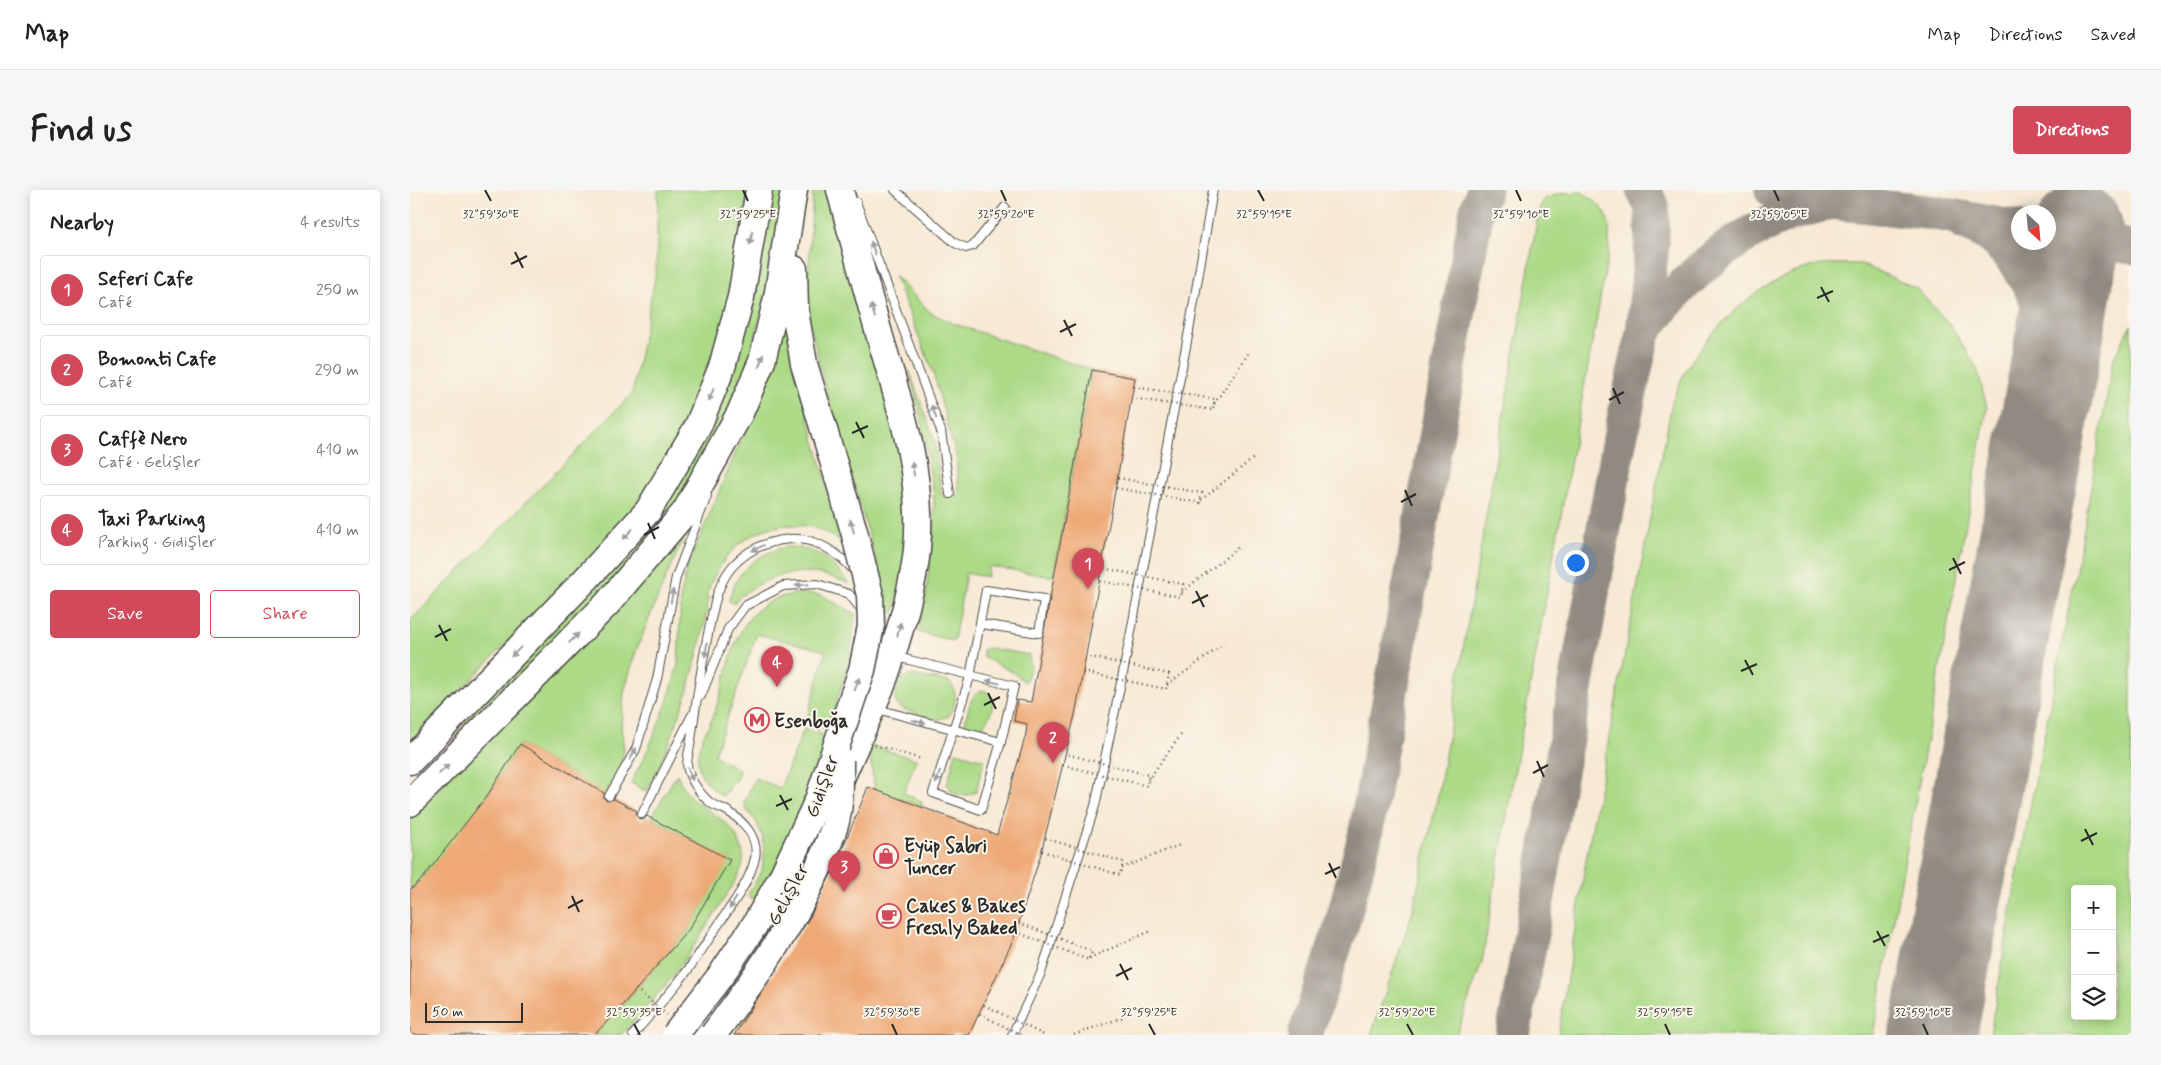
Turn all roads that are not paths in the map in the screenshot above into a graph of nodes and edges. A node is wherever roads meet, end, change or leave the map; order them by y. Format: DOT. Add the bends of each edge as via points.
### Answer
graph roads {
  1 [pos="759,190"];
  2 [pos="794,190"];
  3 [pos="798,190"];
  4 [pos="840,190"];
  5 [pos="852,190"];
  6 [pos="895,190"];
  7 [pos="1213,190"];
  8 [pos="1005,207"];
  9 [pos="740,413"];
  10 [pos="715,476"];
  11 [pos="711,486"];
  12 [pos="950,494"];
  13 [pos="870,595"];
  14 [pos="981,624"];
  15 [pos="970,677"];
  16 [pos="875,679"];
  17 [pos="695,710"];
  18 [pos="454,716"];
  19 [pos="953,730"];
  20 [pos="1001,742"];
  21 [pos="410,761"];
  22 [pos="410,768"];
  23 [pos="610,796"];
  24 [pos="410,803"];
  25 [pos="642,814"];
  26 [pos="682,1032"];
  27 [pos="633,1035"];
  28 [pos="713,1035"];
  29 [pos="1012,1035"];
  1 -- 18 [label="highway, one-way" via="741,298 722,367 698,426 648,511"];
  9 -- 2 [label="highway, one-way" via="762,361 777,298"];
  13 -- 3 [label="highway, Gidişler, one-way, bridge" via="804,364 795,311"];
  16 -- 4 [label="highway, one-way" via="911,582 917,549 918,511 915,478 899,403"];
  12 -- 5 [label="lane, one-way" via="942,431"];
  6 -- 8 [label="lane" via="955,243 966,248 972,246"];
  7 -- 29 [label="lane" via="1188,340 1095,806 1042,973"];
  9 -- 10 [label="lane"];
  24 -- 9 [label="highway, one-way" via="607,604 679,520"];
  23 -- 11 [label="lane, one-way" via="636,749 657,679 676,577"];
  16 -- 13 [label="highway, Gidişler, one-way, bridge" via="862,670 870,626"];
  13 -- 17 [label="lane, one-way" via="840,556 810,541 777,540 745,555 720,584"];
  14 -- 14 [label="lane" via="1039,633 1044,599 986,590"];
  14 -- 15 [label="lane"];
  15 -- 16 [label="lane"];
  15 -- 19 [label="lane"];
  20 -- 15 [label="lane, one-way" via="1014,686"];
  16 -- 17 [label="lane, one-way" via="866,616 849,594 817,584 783,586 745,606 728,628"];
  16 -- 19 [label="lane, one-way"];
  16 -- 26 [label="highway, Gidişler, bridge" via="782,878 752,930"];
  16 -- 26 [label="highway, Gelişler" via="858,740 791,892 746,966"];
  16 -- 28 [label="highway, bridge" via="841,751 839,804 834,828 812,881 748,988"];
  17 -- 25 [label="lane"];
  17 -- 27 [label="lane, one-way" via="687,768 694,784 710,803 743,822 754,841 755,858 732,905 680,980"];
  18 -- 21 [label="highway"];
  18 -- 22 [label="lane"];
  19 -- 20 [label="lane"];
  19 -- 20 [label="lane, one-way" via="933,793 981,810"];
}
